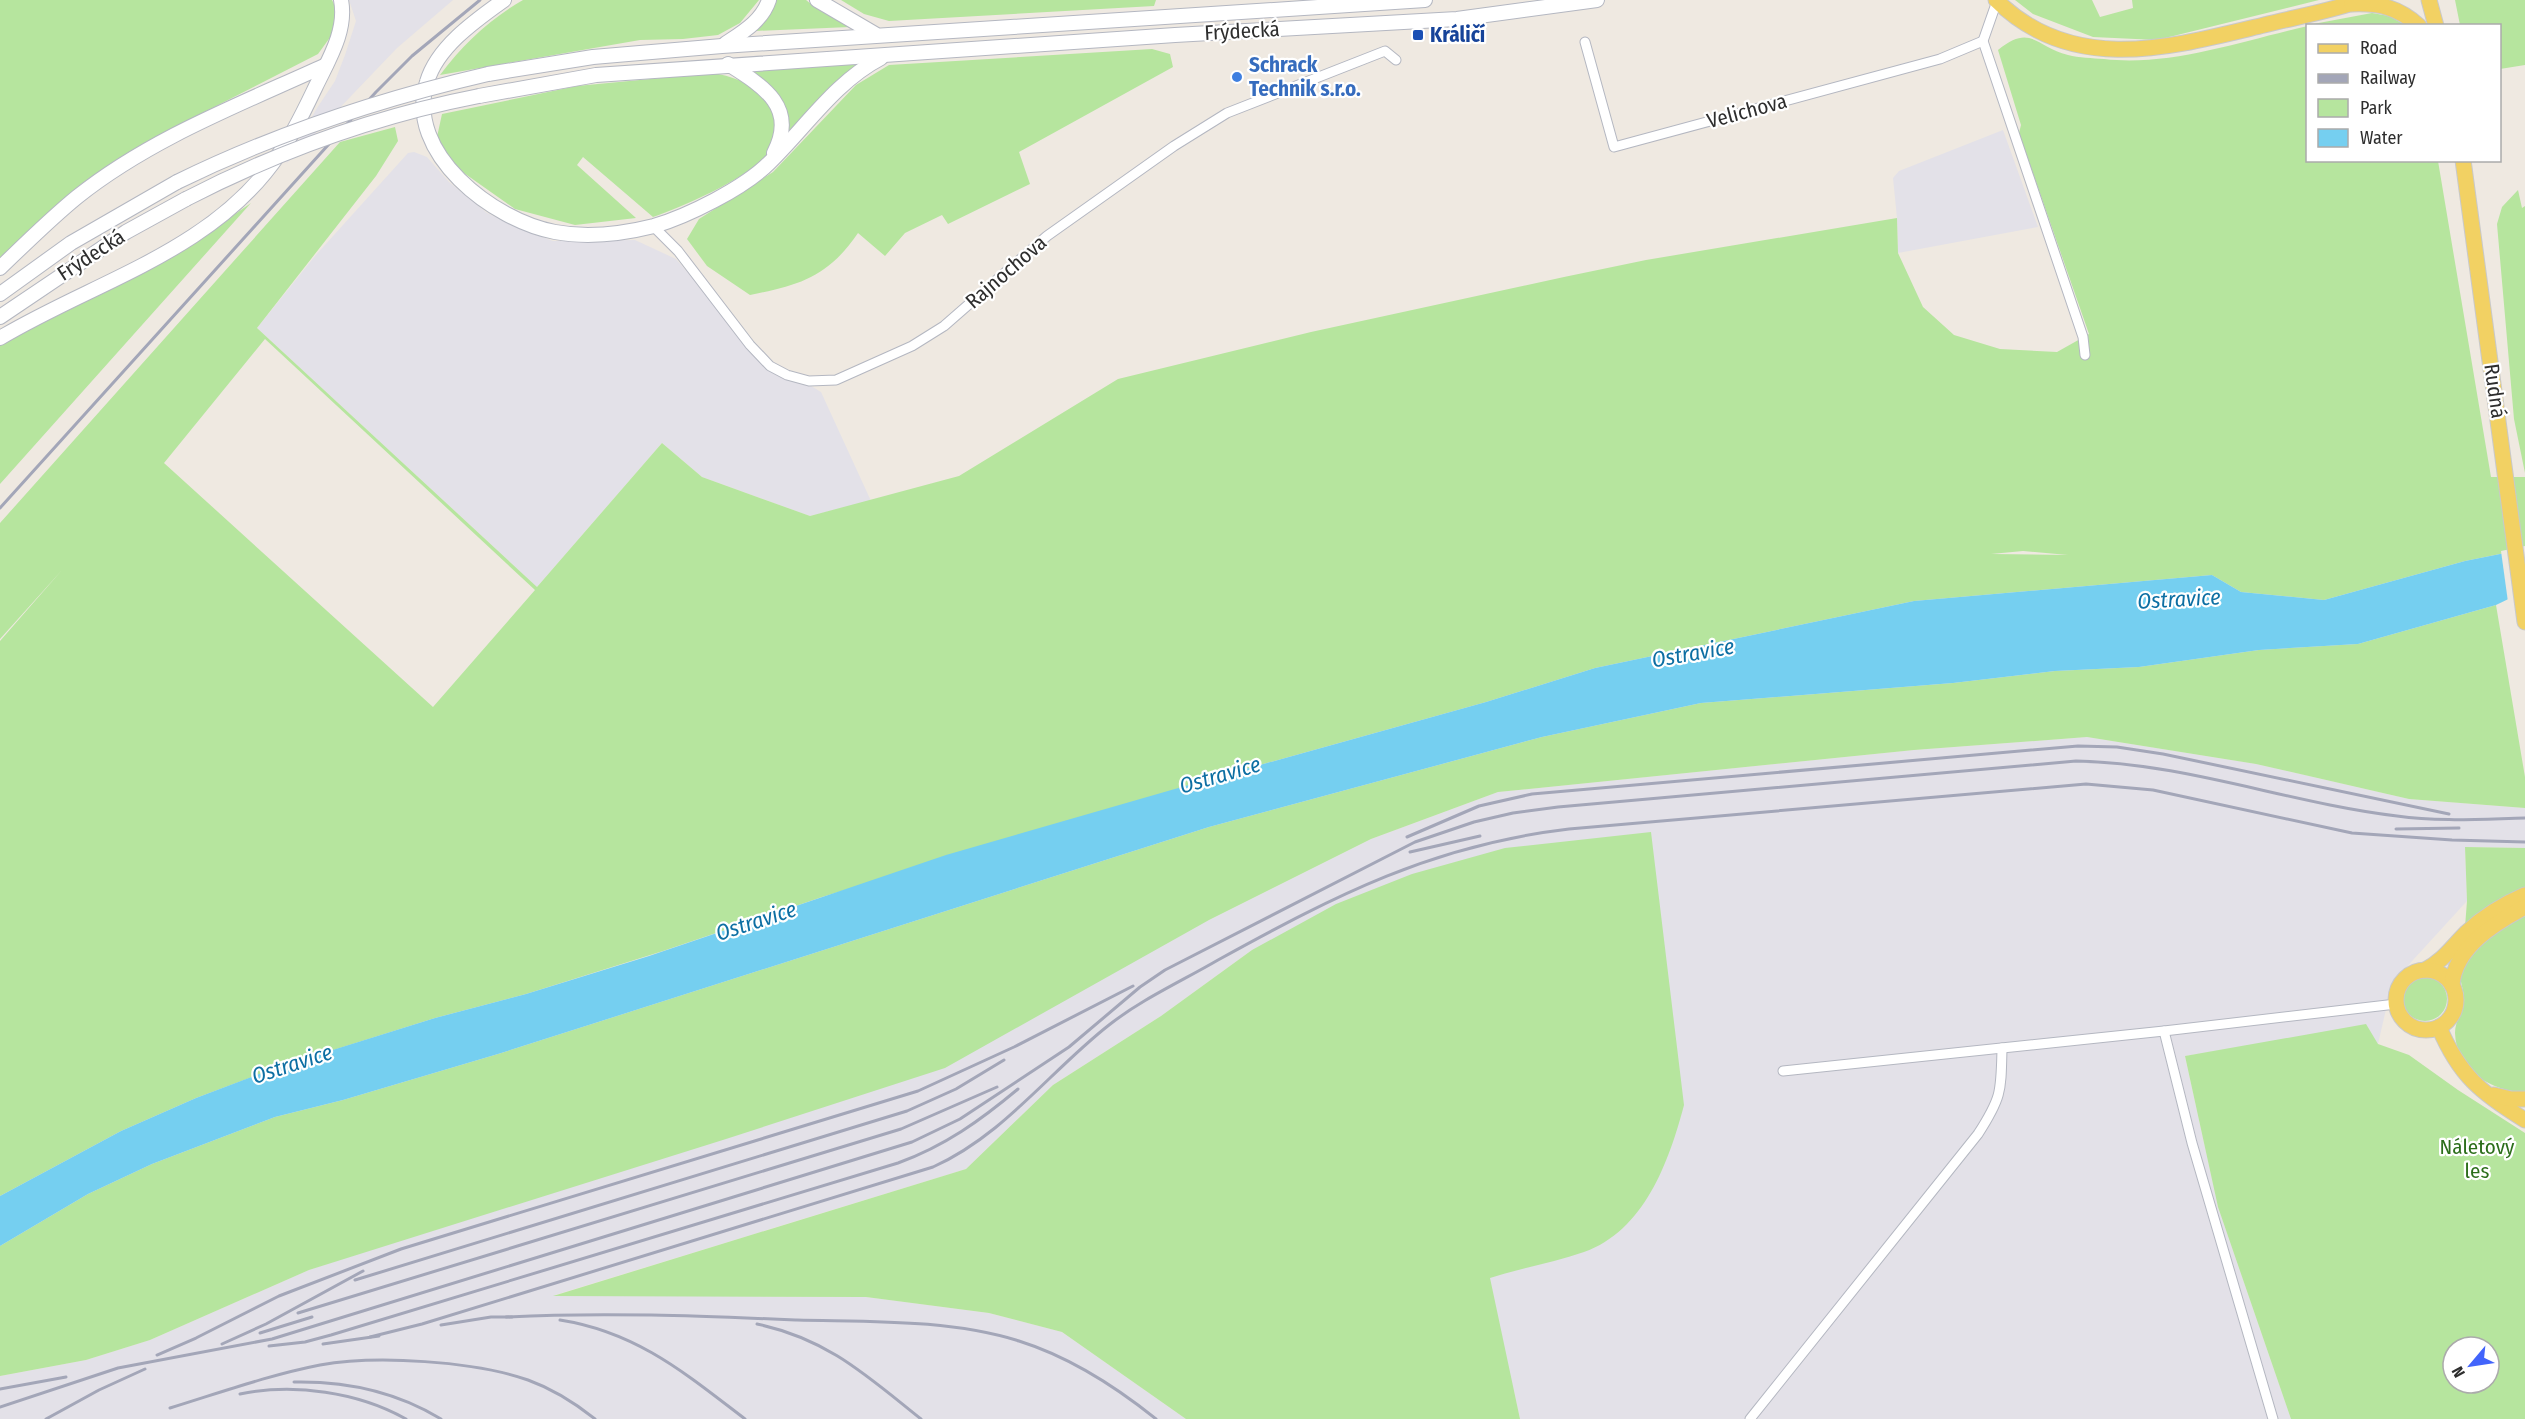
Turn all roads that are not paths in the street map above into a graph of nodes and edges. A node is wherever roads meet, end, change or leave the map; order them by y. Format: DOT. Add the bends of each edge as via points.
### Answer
graph roads {
  1 [pos="341,0"];
  2 [pos="504,0"];
  3 [pos="769,0"];
  4 [pos="816,0"];
  5 [pos="1425,0"];
  6 [pos="1597,0"];
  7 [pos="1996,0"];
  8 [pos="2429,0"];
  9 [pos="2357,2"];
  10 [pos="1568,3"];
  11 [pos="2417,24"];
  12 [pos="2435,24"];
  13 [pos="874,34"];
  14 [pos="1983,41"];
  15 [pos="1585,42"];
  16 [pos="722,46"];
  17 [pos="885,55"];
  18 [pos="1396,60"];
  19 [pos="728,64"];
  20 [pos="326,65"];
  21 [pos="2463,162"];
  22 [pos="767,166"];
  23 [pos="653,226"];
  24 [pos="0,268"];
  25 [pos="0,294"];
  26 [pos="0,317"];
  27 [pos="0,338"];
  28 [pos="2085,355"];
  29 [pos="2525,622"];
  30 [pos="2525,895"];
  31 [pos="2525,907"];
  32 [pos="2425,970"];
  33 [pos="2452,985"];
  34 [pos="2396,1004"];
  35 [pos="2439,1027"];
  36 [pos="2164,1031"];
  37 [pos="2002,1048"];
  38 [pos="1784,1071"];
  39 [pos="2483,1090"];
  40 [pos="2525,1099"];
  41 [pos="2525,1120"];
  42 [pos="1750,1419"];
  43 [pos="2273,1419"];
  1 -- 20 [label="main road" via="343,15"];
  2 -- 23 [label="main road" via="451,45 427,81 426,121 441,157 460,181 488,204 542,229 591,235"];
  3 -- 16 [label="main road" via="755,21"];
  4 -- 13 [label="main road"];
  5 -- 13 [label="main road, Frýdecká"];
  6 -- 10 [label="main road, Frýdecká"];
  7 -- 9 [label="main road" via="2018,18 2056,38 2091,48 2123,50 2180,44"];
  7 -- 14 [label="street"];
  8 -- 12 [label="main road"];
  9 -- 11 [label="main road" via="2388,6"];
  10 -- 17 [label="main road, Frýdecká" via="1457,19"];
  13 -- 16 [label="main road, Frýdecká"];
  14 -- 15 [label="street, Velichova" via="1940,59 1614,147"];
  14 -- 28 [label="street" via="2083,337"];
  16 -- 25 [label="main road, Frýdecká, bridge" via="593,57 488,74 407,93 304,126 177,182 71,243"];
  17 -- 19 [label="main road, Frýdecká"];
  17 -- 22 [label="main road" via="839,87"];
  18 -- 23 [label="street, Rajnochova" via="1385,51 1227,113 1047,236 944,326 912,346 830,382 796,378 770,366 678,251"];
  19 -- 22 [label="main road" via="761,87 779,109 782,134"];
  19 -- 26 [label="main road, Frýdecká, bridge" via="596,75 479,96 410,111 312,142 254,166 126,232"];
  20 -- 24 [label="main road" via="208,118 136,158 78,197"];
  20 -- 27 [label="main road" via="291,136 242,198 196,236"];
  21 -- 29 [label="main road, Rudná"];
  22 -- 23 [label="main road" via="720,196"];
  30 -- 32 [label="main road" via="2497,909 2468,931 2437,964"];
  31 -- 33 [label="main road" via="2475,941 2457,962"];
  32 -- 33 [label="main road" via="2440,973"];
  32 -- 34 [label="main road" via="2405,979"];
  33 -- 35 [label="main road" via="2455,1009"];
  34 -- 35 [label="main road" via="2409,1025 2424,1030"];
  34 -- 36 [label="street"];
  35 -- 39 [label="main road" via="2456,1063"];
  36 -- 37 [label="street"];
  36 -- 43 [label="street" via="2192,1143"];
  37 -- 38 [label="street"];
  37 -- 42 [label="street" via="2000,1095 1978,1134"];
  39 -- 40 [label="main road"];
  39 -- 41 [label="main road"];
}
